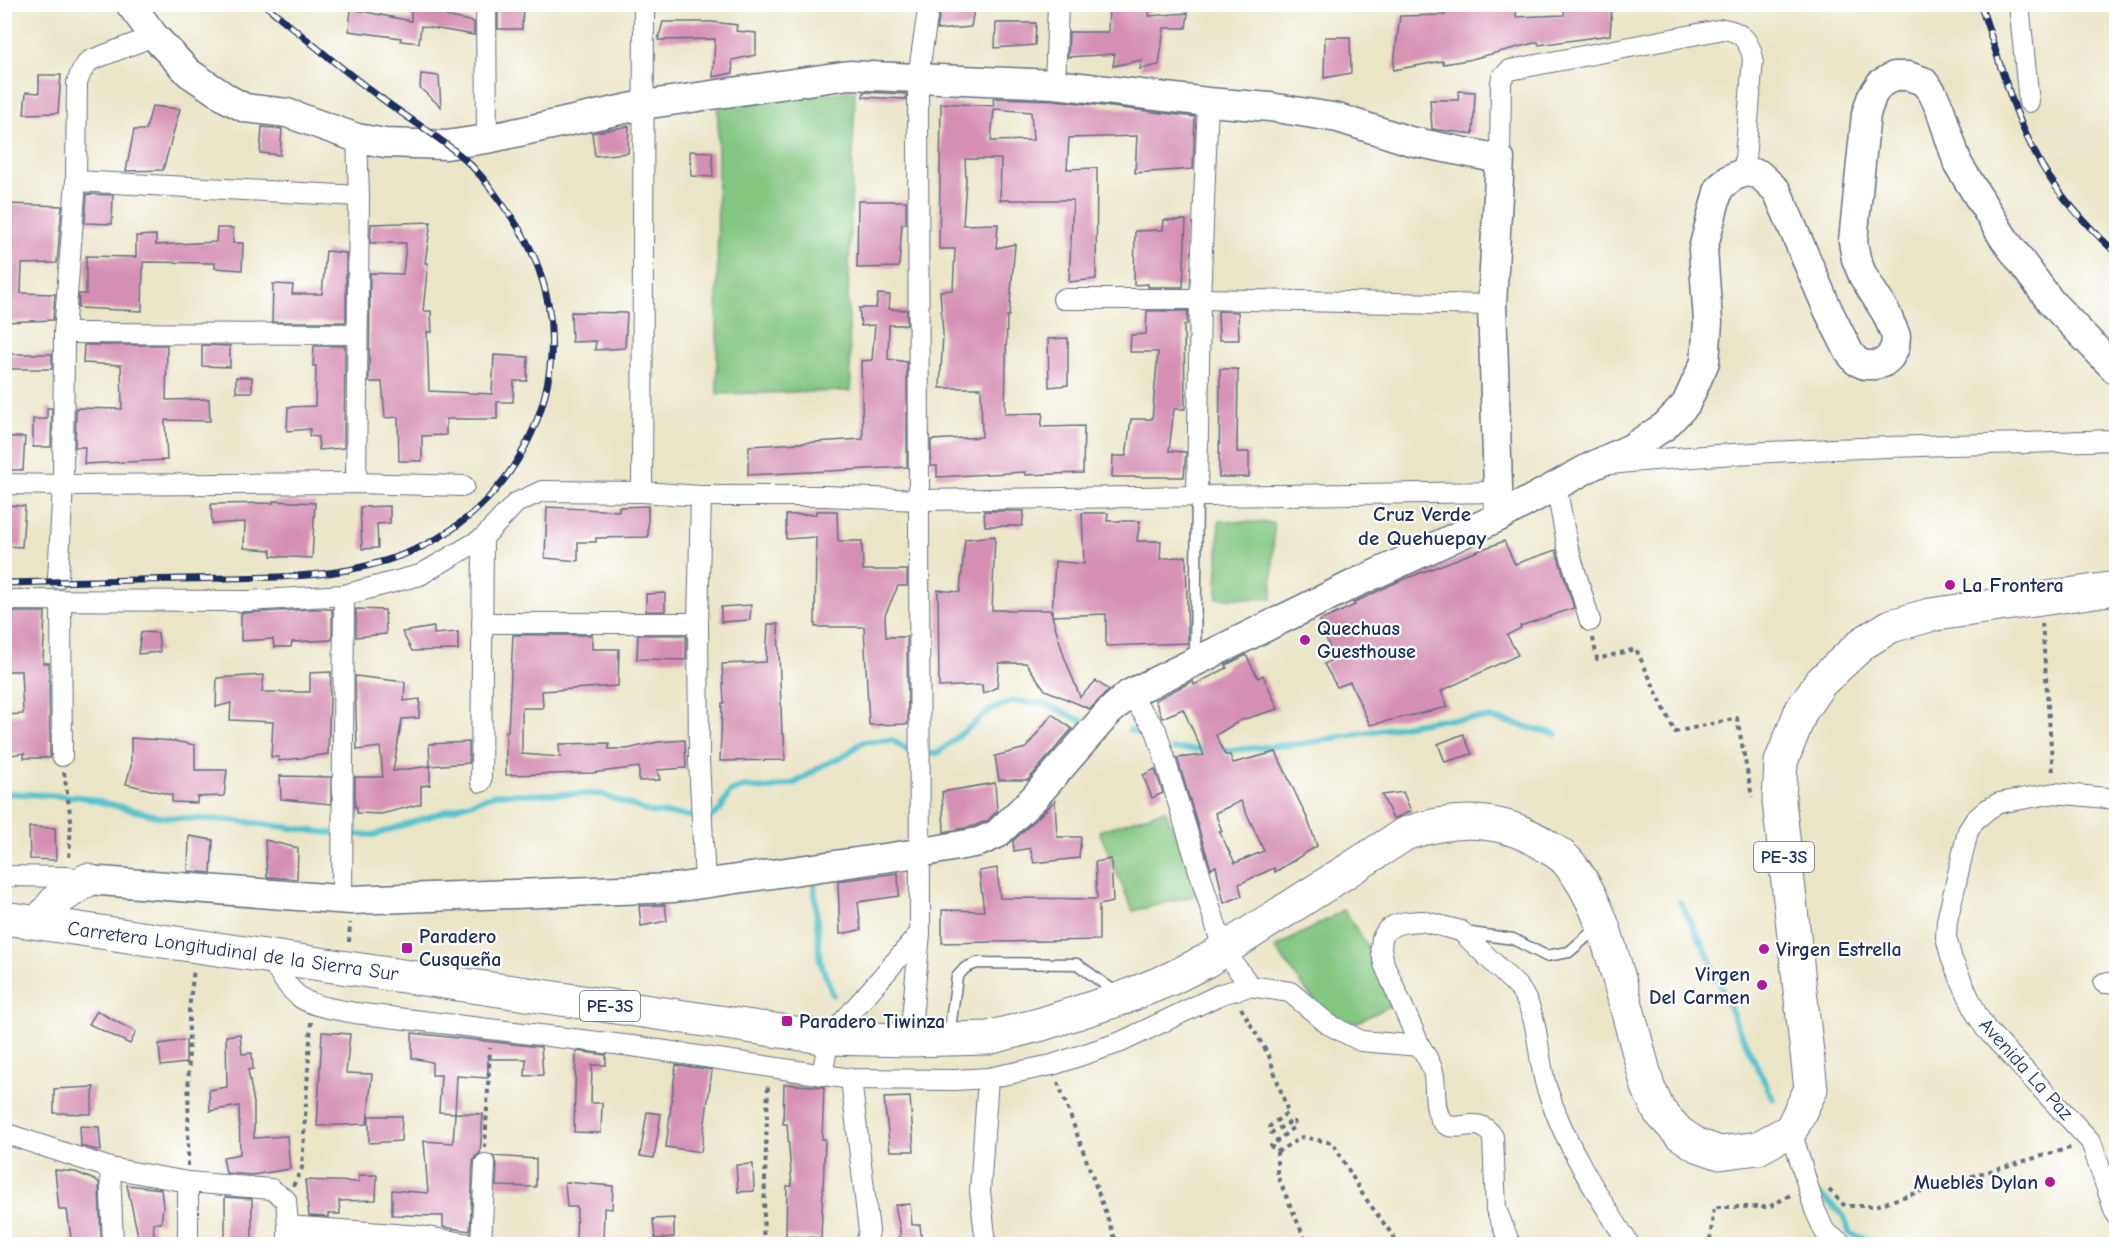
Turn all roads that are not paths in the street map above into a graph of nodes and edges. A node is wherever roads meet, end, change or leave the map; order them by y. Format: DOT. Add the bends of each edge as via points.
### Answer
graph roads {
  1 [pos="130,4"];
  2 [pos="486,4"];
  3 [pos="644,4"];
  4 [pos="929,4"];
  5 [pos="1058,4"];
  6 [pos="2019,4"];
  7 [pos="154,36"];
  8 [pos="918,77"];
  9 [pos="1056,84"];
  10 [pos="1208,102"];
  11 [pos="2029,102"];
  12 [pos="643,105"];
  13 [pos="357,138"];
  14 [pos="487,139"];
  15 [pos="1500,159"];
  16 [pos="1744,172"];
  17 [pos="76,181"];
  18 [pos="359,196"];
  19 [pos="1063,298"];
  20 [pos="1200,299"];
  21 [pos="1492,305"];
  22 [pos="64,333"];
  23 [pos="357,334"];
  24 [pos="2116,370"];
  25 [pos="2116,440"];
  26 [pos="1592,466"];
  27 [pos="356,483"];
  28 [pos="4,484"];
  29 [pos="63,485"];
  30 [pos="1556,485"];
  31 [pos="464,486"];
  32 [pos="642,492"];
  33 [pos="701,496"];
  34 [pos="1197,496"];
  35 [pos="919,500"];
  36 [pos="1498,505"];
  37 [pos="483,538"];
  38 [pos="58,578"];
  39 [pos="2116,588"];
  40 [pos="344,595"];
  41 [pos="4,600"];
  42 [pos="61,601"];
  43 [pos="1590,621"];
  44 [pos="698,622"];
  45 [pos="482,623"];
  46 [pos="1195,660"];
  47 [pos="1129,694"];
  48 [pos="62,756"];
  49 [pos="482,782"];
  50 [pos="2116,799"];
  51 [pos="919,853"];
  52 [pos="4,876"];
  53 [pos="78,878"];
  54 [pos="705,884"];
  55 [pos="346,900"];
  56 [pos="4,918"];
  57 [pos="39,922"];
  58 [pos="1603,922"];
  59 [pos="1461,931"];
  60 [pos="920,933"];
  61 [pos="1223,949"];
  62 [pos="268,955"];
  63 [pos="1241,989"];
  64 [pos="1123,998"];
  65 [pos="829,1038"];
  66 [pos="910,1040"];
  67 [pos="949,1040"];
  68 [pos="1420,1046"];
  69 [pos="822,1075"];
  70 [pos="988,1078"];
  71 [pos="851,1079"];
  72 [pos="1791,1130"];
  73 [pos="4,1133"];
  74 [pos="485,1164"];
  75 [pos="110,1168"];
  76 [pos="188,1182"];
  77 [pos="2116,1215"];
  78 [pos="288,1235"];
  79 [pos="113,1245"];
  80 [pos="188,1245"];
  81 [pos="470,1245"];
  82 [pos="481,1245"];
  83 [pos="866,1245"];
  84 [pos="986,1245"];
  85 [pos="1510,1245"];
  86 [pos="1629,1245"];
  87 [pos="1842,1245"];
  1 -- 7 [label="street"];
  2 -- 14 [label="street"];
  3 -- 12 [label="street"];
  4 -- 8 [label="street"];
  5 -- 9 [label="street"];
  6 -- 11 [label="street"];
  7 -- 13 [label="street" via="189,73 237,104 287,113"];
  7 -- 17 [label="street" via="89,61 81,72 77,83"];
  8 -- 9 [label="street"];
  8 -- 12 [label="street" via="849,75"];
  8 -- 35 [label="street"];
  9 -- 10 [label="street"];
  10 -- 15 [label="street" via="1338,118 1410,141"];
  10 -- 20 [label="street"];
  12 -- 14 [label="street"];
  12 -- 32 [label="street"];
  13 -- 14 [label="street" via="425,145"];
  13 -- 18 [label="street"];
  15 -- 16 [label="street" via="1501,83 1510,70 1724,29 1744,37 1754,58"];
  15 -- 21 [label="street"];
  16 -- 24 [label="street" via="1759,174 1777,191 1849,352 1865,365 1883,363 1895,347 1896,336 1863,276 1853,241 1866,114 1880,84 1894,76 1923,81 1940,109 1958,164 2003,237 2051,302"];
  16 -- 26 [label="street" via="1719,188 1703,249 1708,322 1705,362 1686,404 1665,426"];
  17 -- 18 [label="street"];
  17 -- 22 [label="street"];
  18 -- 23 [label="street"];
  19 -- 20 [label="street"];
  20 -- 21 [label="street"];
  20 -- 34 [label="street"];
  21 -- 36 [label="street"];
  22 -- 23 [label="street"];
  22 -- 29 [label="street"];
  23 -- 27 [label="street"];
  25 -- 26 [label="street" via="1784,452"];
  26 -- 30 [label="street"];
  27 -- 29 [label="street"];
  27 -- 31 [label="street"];
  28 -- 29 [label="street"];
  29 -- 38 [label="street"];
  30 -- 36 [label="street"];
  30 -- 43 [label="street" via="1567,544"];
  32 -- 33 [label="street"];
  32 -- 37 [label="street" via="542,490 516,503"];
  33 -- 35 [label="street"];
  33 -- 44 [label="street"];
  34 -- 35 [label="street"];
  34 -- 36 [label="street"];
  34 -- 46 [label="lane"];
  35 -- 51 [label="street"];
  36 -- 46 [label="street"];
  37 -- 40 [label="street" via="420,575"];
  37 -- 45 [label="street"];
  39 -- 72 [label="highway, PE-3S" via="1930,615 1891,626 1840,662 1801,711 1781,762 1779,801 1811,1089"];
  40 -- 42 [label="street" via="248,601"];
  40 -- 55 [label="street"];
  41 -- 42 [label="street"];
  42 -- 48 [label="street"];
  44 -- 45 [label="street"];
  44 -- 54 [label="street"];
  45 -- 49 [label="street"];
  46 -- 47 [label="street"];
  47 -- 51 [label="street" via="997,834 979,842"];
  47 -- 61 [label="street" via="1156,730"];
  50 -- 77 [label="street, Avenida La Paz" via="2055,793 1999,803 1988,809 1968,831 1946,937 1952,960 1986,1029 2091,1142"];
  51 -- 54 [label="street"];
  51 -- 60 [label="street"];
  52 -- 53 [label="street"];
  53 -- 55 [label="street"];
  53 -- 57 [label="highway"];
  54 -- 55 [label="street"];
  56 -- 57 [label="highway, Carretera Longitudinal de la Sierra Sur / PE-3S"];
  57 -- 62 [label="highway, Carretera Longitudinal de la Sierra Sur / PE-3S"];
  58 -- 59 [label="lane" via="1569,952 1546,956 1512,939"];
  58 -- 61 [label="highway, Carretera Longitudinal de la Sierra Sur / PE-3S" via="1566,859 1515,829 1488,822 1456,822 1405,834"];
  58 -- 72 [label="highway, Carretera Longitudinal de la Sierra Sur / PE-3S" via="1648,1087 1659,1112 1679,1133 1720,1153 1758,1148"];
  59 -- 68 [label="street" via="1422,921 1406,922 1387,930 1382,938 1384,964"];
  59 -- 86 [label="street" via="1524,995 1536,1026 1547,1090 1575,1154"];
  60 -- 65 [label="street"];
  60 -- 66 [label="street"];
  61 -- 63 [label="street"];
  61 -- 64 [label="highway, Carretera Longitudinal de la Sierra Sur / PE-3S" via="1170,979"];
  62 -- 65 [label="highway, Carretera Longitudinal de la Sierra Sur / PE-3S"];
  62 -- 69 [label="street" via="285,983 312,1005"];
  63 -- 68 [label="street" via="1290,992 1328,1024 1361,1041"];
  63 -- 70 [label="street" via="1221,994 1121,1042 1052,1065"];
  64 -- 67 [label="highway, Carretera Longitudinal de la Sierra Sur / PE-3S" via="988,1038"];
  64 -- 67 [label="lane" via="1077,964 977,963 957,977"];
  65 -- 66 [label="highway, Carretera Longitudinal de la Sierra Sur / PE-3S"];
  65 -- 69 [label="street"];
  66 -- 67 [label="highway, Carretera Longitudinal de la Sierra Sur / PE-3S"];
  68 -- 85 [label="street" via="1432,1070 1442,1120 1447,1125 1481,1125 1493,1137 1496,1209"];
  69 -- 71 [label="street"];
  70 -- 71 [label="street"];
  70 -- 84 [label="street" via="980,1191"];
  71 -- 83 [label="street" via="869,1231"];
  72 -- 87 [label="street" via="1816,1185 1815,1210 1825,1232"];
  73 -- 75 [label="street"];
  74 -- 82 [label="street"];
  75 -- 76 [label="street"];
  75 -- 79 [label="street"];
  76 -- 78 [label="street" via="271,1189 286,1200"];
  76 -- 80 [label="street"];
  78 -- 81 [label="street" via="421,1236"];
}
